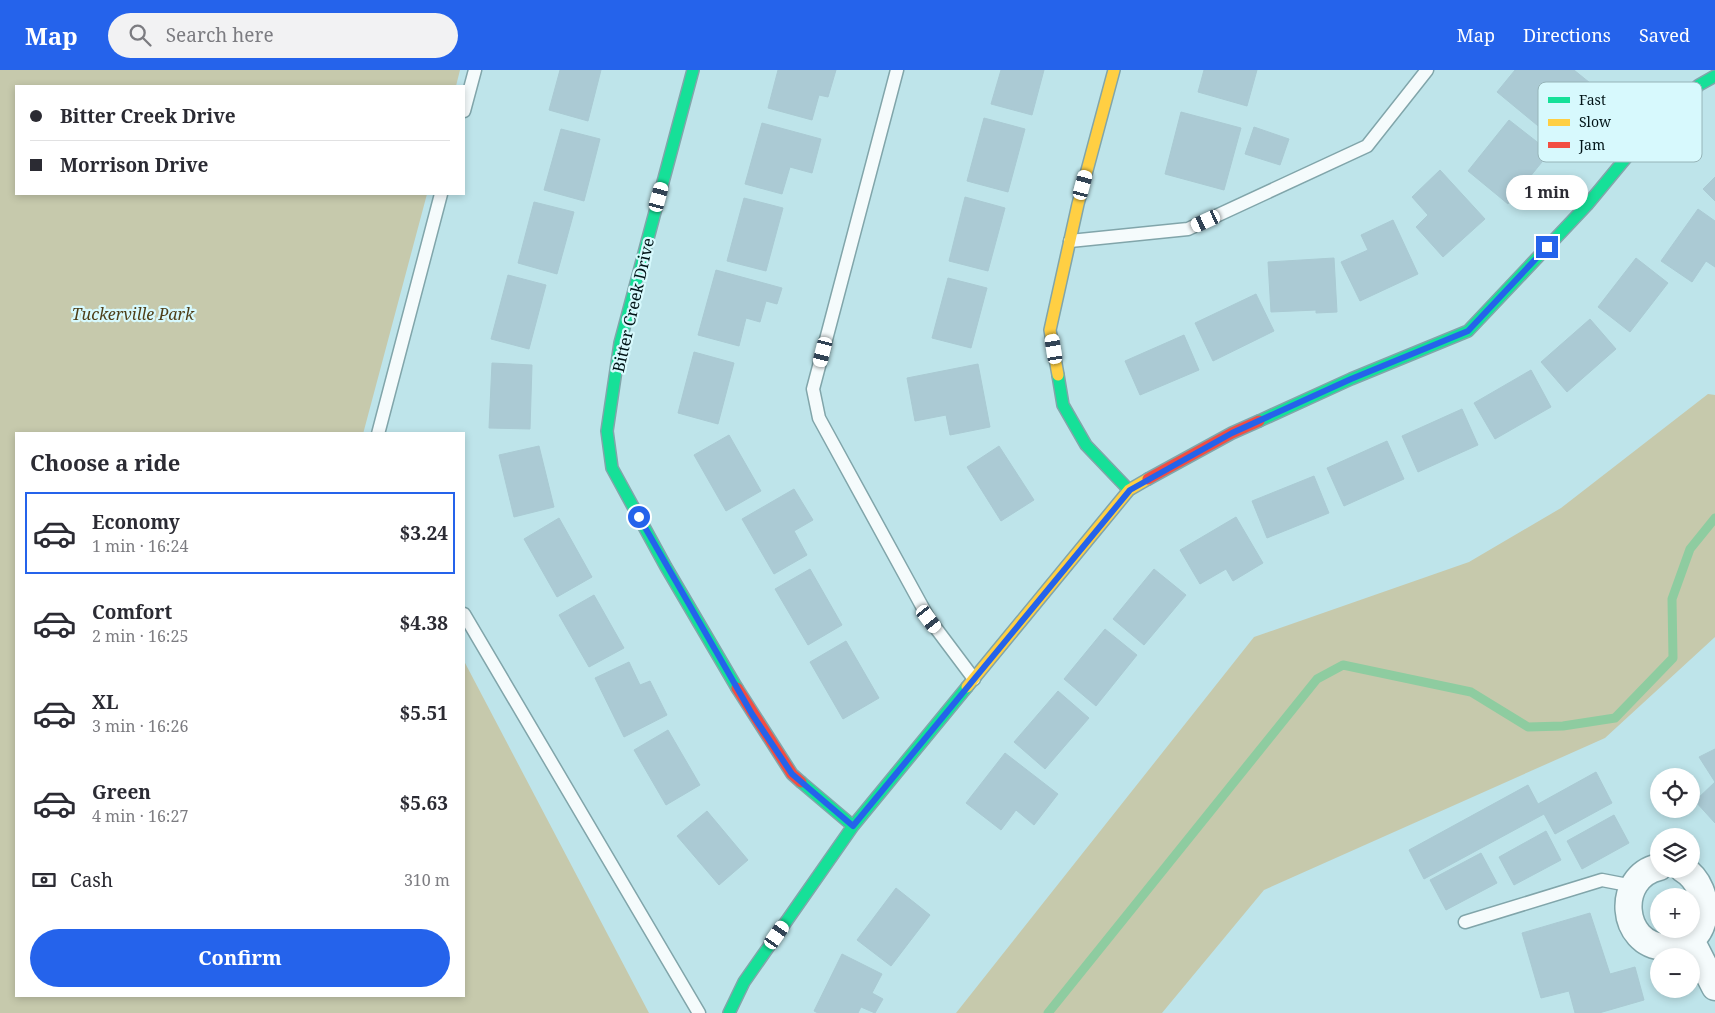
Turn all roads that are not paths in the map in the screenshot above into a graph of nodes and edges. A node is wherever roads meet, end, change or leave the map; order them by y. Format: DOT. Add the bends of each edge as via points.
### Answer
graph roads {
  1 [pos="475,70"];
  2 [pos="693,70"];
  3 [pos="897,70"];
  4 [pos="1114,70"];
  5 [pos="1427,70"];
  6 [pos="1715,76"];
  7 [pos="1702,83"];
  8 [pos="465,107"];
  9 [pos="1623,162"];
  10 [pos="442,195"];
  11 [pos="1070,241"];
  12 [pos="379,432"];
  13 [pos="1130,490"];
  14 [pos="465,616"];
  15 [pos="974,679"];
  16 [pos="853,826"];
  17 [pos="1650,872"];
  18 [pos="1696,878"];
  19 [pos="1633,886"];
  20 [pos="1465,922"];
  21 [pos="1691,940"];
  22 [pos="1715,987"];
  23 [pos="699,1013"];
  24 [pos="729,1013"];
  1 -- 8 [label="lane"];
  2 -- 16 [label="street, Bitter Creek Drive" via="620,343 607,431 612,468 752,714 792,774"];
  3 -- 15 [label="lane" via="813,389 819,418 929,619"];
  4 -- 11 [label="street"];
  5 -- 11 [label="lane" via="1367,146 1188,230"];
  6 -- 7 [label="street"];
  9 -- 13 [label="street" via="1587,206 1468,331 1232,433"];
  10 -- 12 [label="lane"];
  11 -- 13 [label="street" via="1050,330 1063,405 1086,445"];
  13 -- 15 [label="street"];
  14 -- 23 [label="lane"];
  15 -- 16 [label="street"];
  16 -- 24 [label="street" via="744,982"];
  17 -- 19 [label="street"];
  18 -- 21 [label="street" via="1706,893 1709,906 1701,932"];
  19 -- 20 [label="lane" via="1602,880"];
  19 -- 21 [label="street" via="1628,899 1628,913 1640,937 1665,948"];
  21 -- 22 [label="street"];
}
